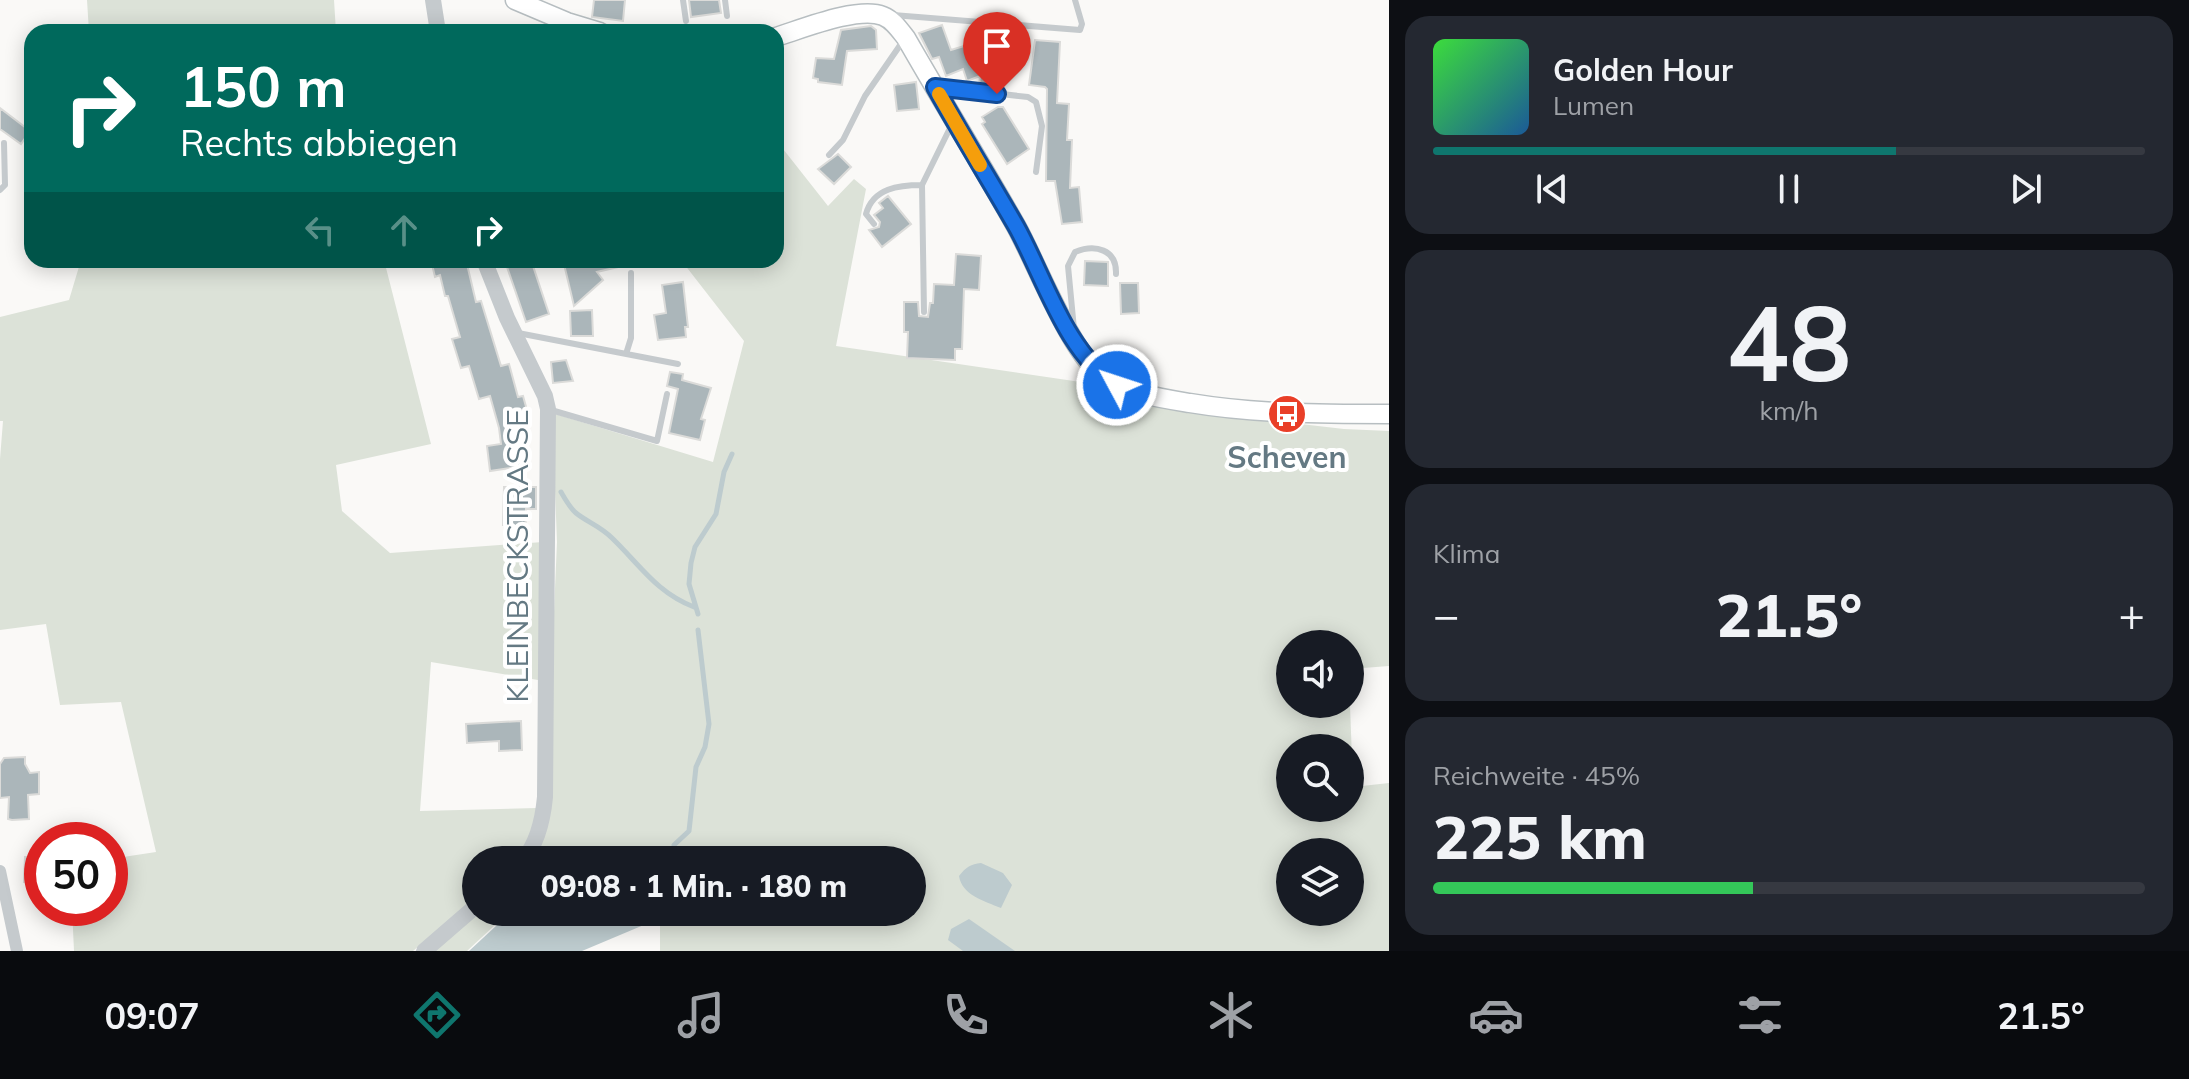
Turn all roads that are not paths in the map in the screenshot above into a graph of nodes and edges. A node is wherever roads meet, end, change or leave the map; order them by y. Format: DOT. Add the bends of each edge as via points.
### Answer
graph roads {
  1 [pos="433,0"];
  2 [pos="515,0"];
  3 [pos="683,0"];
  4 [pos="725,0"];
  5 [pos="1075,0"];
  6 [pos="546,7"];
  7 [pos="868,9"];
  8 [pos="727,16"];
  9 [pos="686,21"];
  10 [pos="437,24"];
  11 [pos="565,24"];
  12 [pos="784,35"];
  13 [pos="906,38"];
  14 [pos="935,87"];
  15 [pos="954,120"];
  16 [pos="4,143"];
  17 [pos="829,155"];
  18 [pos="1036,172"];
  19 [pos="922,185"];
  20 [pos="0,190"];
  21 [pos="874,224"];
  22 [pos="487,268"];
  23 [pos="631,273"];
  24 [pos="1116,274"];
  25 [pos="924,312"];
  26 [pos="514,332"];
  27 [pos="1074,340"];
  28 [pos="626,354"];
  29 [pos="678,364"];
  30 [pos="667,394"];
  31 [pos="548,409"];
  32 [pos="1389,414"];
  33 [pos="533,846"];
  34 [pos="0,871"];
  35 [pos="462,918"];
  36 [pos="17,951"];
  37 [pos="424,951"];
  1 -- 10 [label="street"];
  2 -- 6 [label="main road"];
  3 -- 9 [label="lane"];
  4 -- 8 [label="lane"];
  5 -- 7 [label="lane" via="1080,30"];
  6 -- 11 [label="main road"];
  7 -- 12 [label="main road"];
  7 -- 13 [label="main road" via="887,17"];
  13 -- 14 [label="main road"];
  13 -- 17 [label="lane"];
  14 -- 15 [label="main road"];
  14 -- 18 [label="lane" via="1036,102 1042,126"];
  15 -- 19 [label="lane"];
  15 -- 27 [label="main road"];
  16 -- 20 [label="lane" via="5,185"];
  19 -- 21 [label="lane" via="903,185 877,195 866,214"];
  19 -- 25 [label="lane"];
  22 -- 26 [label="street, KLEINBECKSTRASSE"];
  23 -- 28 [label="lane" via="631,338"];
  24 -- 27 [label="lane" via="1117,265 1105,250 1089,246 1075,252 1068,266"];
  26 -- 28 [label="lane"];
  26 -- 31 [label="street, KLEINBECKSTRASSE"];
  27 -- 32 [label="main road" via="1100,375 1151,397 1287,414"];
  28 -- 29 [label="lane"];
  30 -- 31 [label="lane" via="657,441"];
  31 -- 33 [label="street, KLEINBECKSTRASSE" via="545,797"];
  34 -- 36 [label="street"];
  35 -- 37 [label="street"];
}
